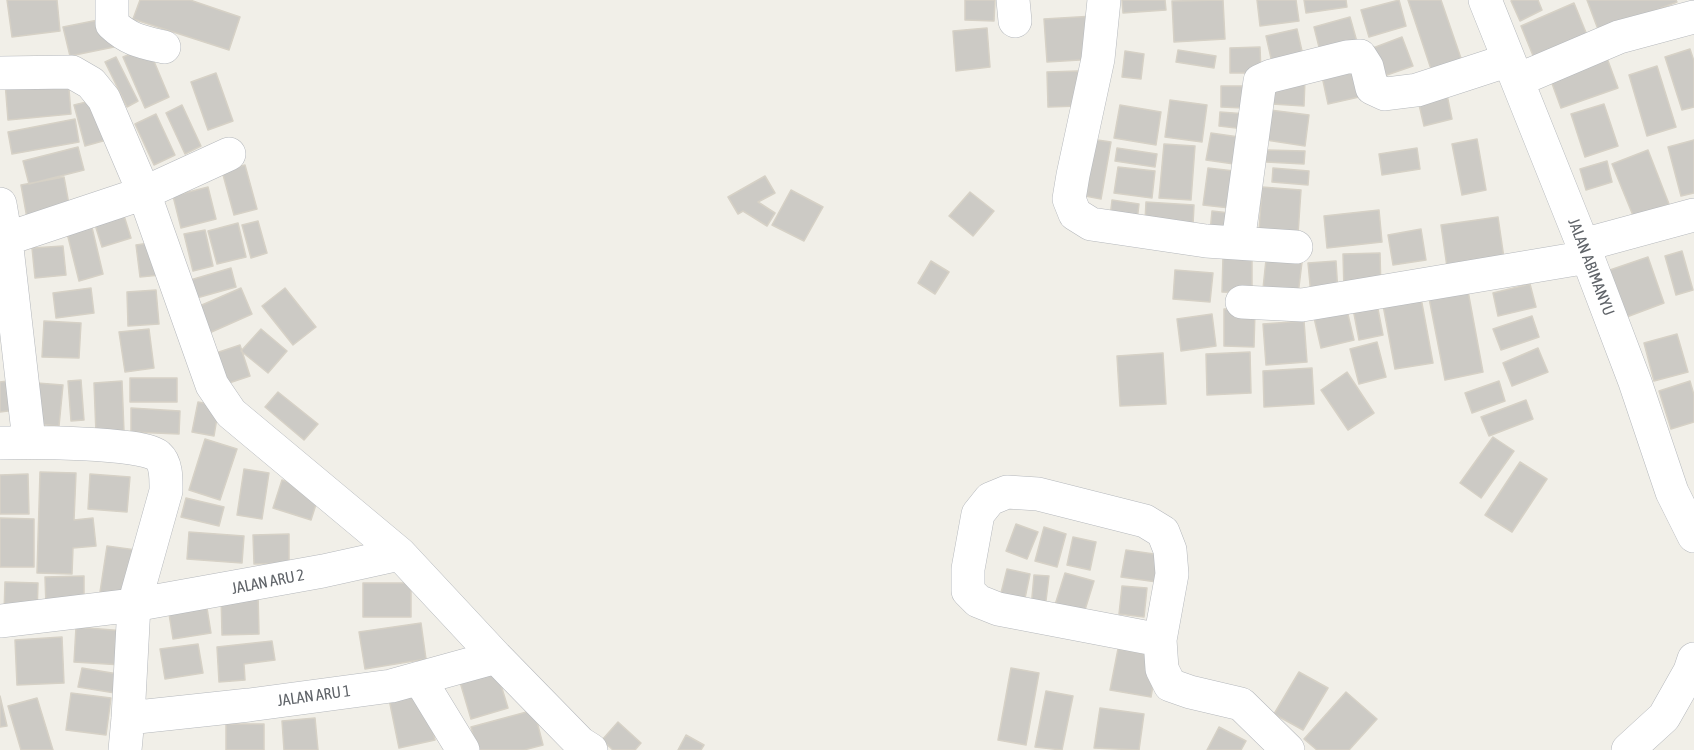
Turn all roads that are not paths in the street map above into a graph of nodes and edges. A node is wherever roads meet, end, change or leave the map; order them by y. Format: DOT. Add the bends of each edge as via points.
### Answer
graph roads {
  1 [pos="112,0"];
  2 [pos="1104,0"];
  3 [pos="1485,0"];
  4 [pos="1694,17"];
  5 [pos="164,48"];
  6 [pos="1514,70"];
  7 [pos="0,73"];
  8 [pos="229,154"];
  9 [pos="144,193"];
  10 [pos="0,204"];
  11 [pos="1694,215"];
  12 [pos="6,238"];
  13 [pos="1238,243"];
  14 [pos="1296,247"];
  15 [pos="1586,251"];
  16 [pos="1242,302"];
  17 [pos="15,442"];
  18 [pos="1694,536"];
  19 [pos="400,554"];
  20 [pos="134,605"];
  21 [pos="0,621"];
  22 [pos="1160,640"];
  23 [pos="496,657"];
  24 [pos="1694,658"];
  25 [pos="419,678"];
  26 [pos="129,718"];
  27 [pos="578,748"];
  28 [pos="125,750"];
  29 [pos="463,750"];
  30 [pos="1288,750"];
  31 [pos="1628,750"];
  1 -- 5 [label="street" via="112,24 124,35"];
  2 -- 13 [label="street" via="1098,59 1071,191 1074,214 1091,224"];
  3 -- 6 [label="street, JALAN ABIMANYU"];
  4 -- 6 [label="street"];
  6 -- 13 [label="street" via="1385,94 1372,88 1360,56 1260,81"];
  6 -- 15 [label="street, JALAN ABIMANYU"];
  7 -- 9 [label="street" via="72,72 91,83 104,99"];
  8 -- 9 [label="street"];
  9 -- 12 [label="street"];
  9 -- 19 [label="street" via="212,385 231,413"];
  10 -- 12 [label="street"];
  11 -- 15 [label="street"];
  12 -- 17 [label="street"];
  13 -- 14 [label="street"];
  15 -- 16 [label="street" via="1302,305"];
  15 -- 18 [label="street, JALAN ABIMANYU" via="1672,492"];
  17 -- 20 [label="street" via="140,448 158,456 166,472 166,491"];
  19 -- 20 [label="street, JALAN ARU 2"];
  19 -- 23 [label="street"];
  20 -- 21 [label="street, JALAN ARU 2"];
  20 -- 26 [label="street"];
  22 -- 22 [label="street" via="998,609 978,601 968,591 978,514 990,499 1007,492 1038,494 1146,521 1163,532 1170,550 1172,574"];
  22 -- 30 [label="street" via="1162,669 1170,685 1241,704"];
  23 -- 25 [label="street, JALAN ARU 1"];
  23 -- 27 [label="street"];
  24 -- 31 [label="street" via="1664,717"];
  25 -- 26 [label="street, JALAN ARU 1" via="391,686"];
  25 -- 29 [label="street"];
  26 -- 28 [label="street"];
}
